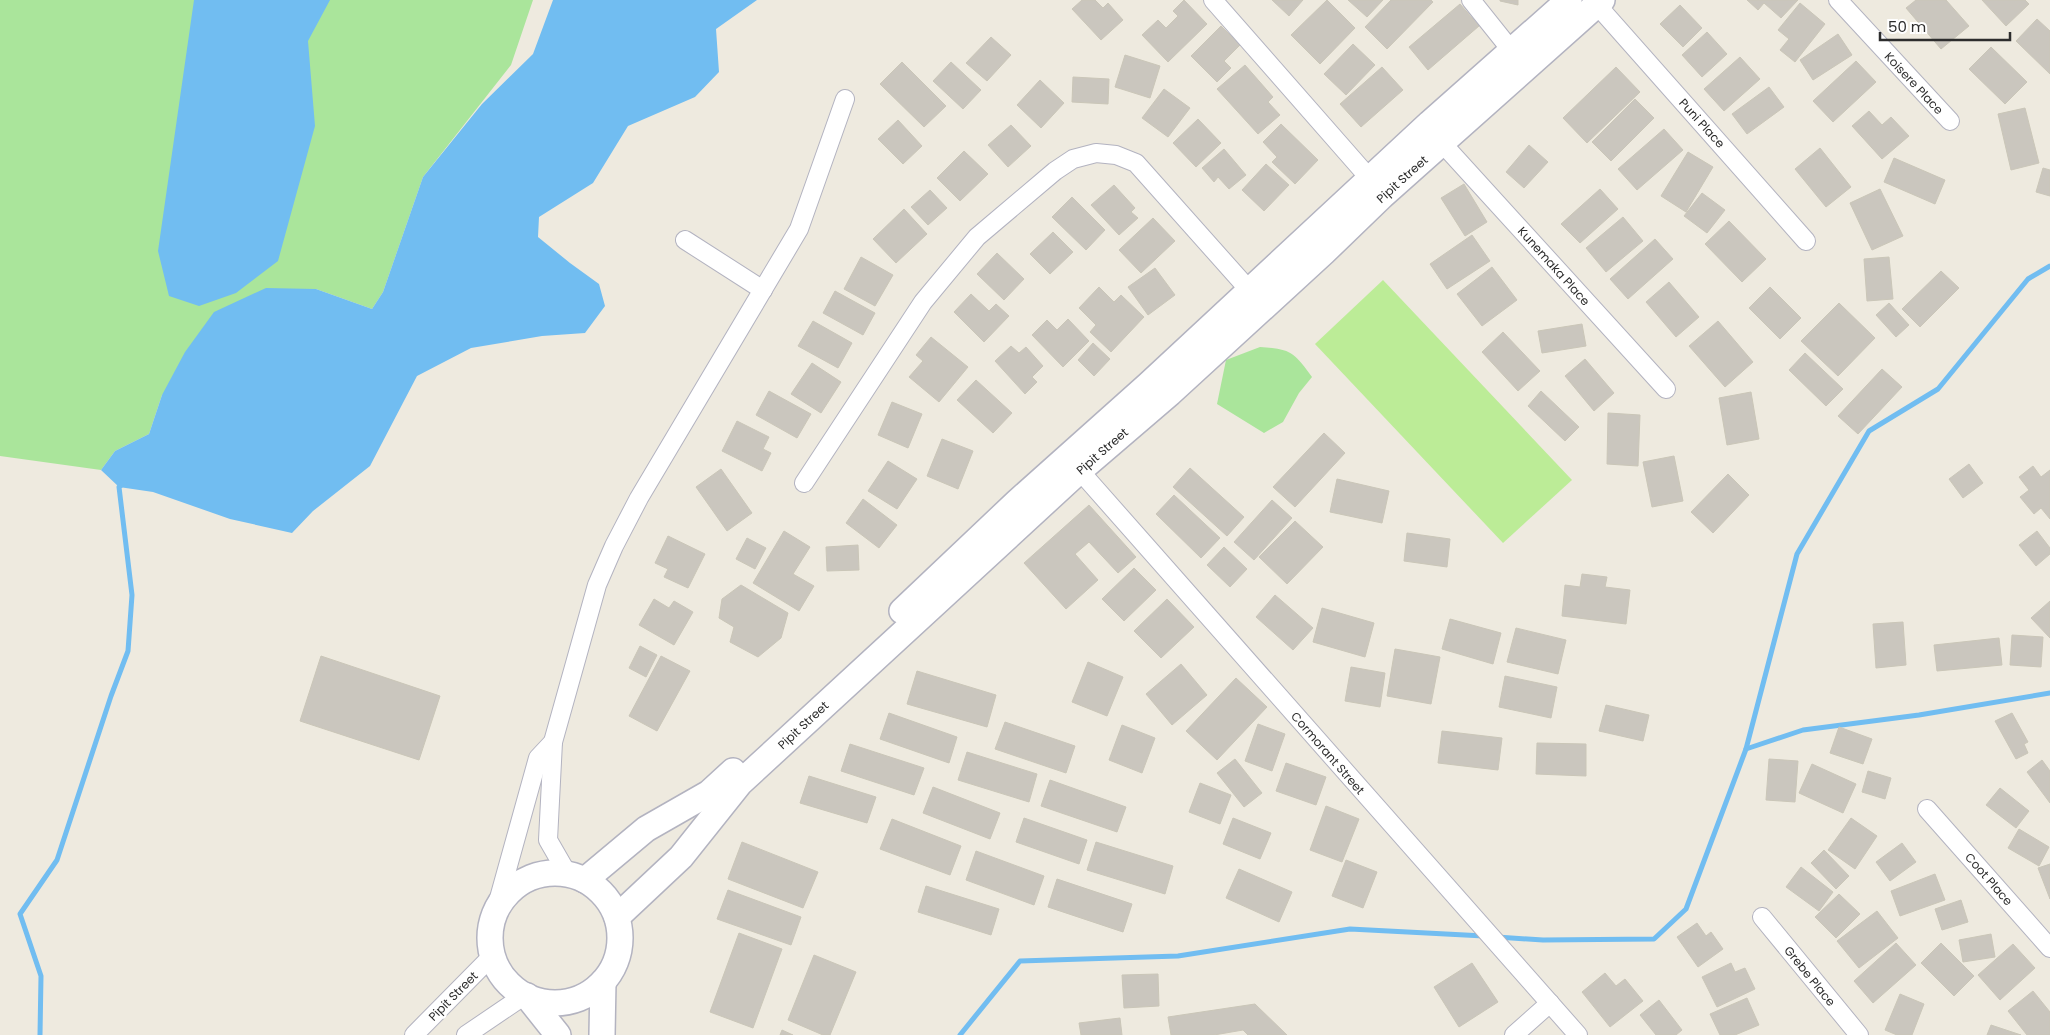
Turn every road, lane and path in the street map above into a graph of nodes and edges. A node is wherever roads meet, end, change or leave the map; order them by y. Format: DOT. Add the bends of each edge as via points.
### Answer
graph roads {
  1 [pos="1213,0"];
  2 [pos="1471,0"];
  3 [pos="1569,0"];
  4 [pos="1838,0"];
  5 [pos="1599,2"];
  6 [pos="1511,50"];
  7 [pos="845,98"];
  8 [pos="1950,121"];
  9 [pos="1442,143"];
  10 [pos="1371,180"];
  11 [pos="685,240"];
  12 [pos="1806,241"];
  13 [pos="763,290"];
  14 [pos="1250,291"];
  15 [pos="1666,389"];
  16 [pos="1074,464"];
  17 [pos="804,483"];
  18 [pos="553,742"];
  19 [pos="1927,809"];
  20 [pos="576,877"];
  21 [pos="496,909"];
  22 [pos="616,917"];
  23 [pos="1762,917"];
  24 [pos="2050,948"];
  25 [pos="492,956"];
  26 [pos="603,982"];
  27 [pos="526,996"];
  28 [pos="1550,1003"];
  29 [pos="414,1035"];
  30 [pos="466,1035"];
  31 [pos="558,1035"];
  32 [pos="602,1035"];
  33 [pos="1514,1035"];
  34 [pos="1578,1035"];
  35 [pos="1859,1035"];
  1 -- 10 [label="street"];
  2 -- 6 [label="street"];
  3 -- 6 [label="main road, Pipit Street"];
  4 -- 8 [label="street, Koisere Place"];
  5 -- 9 [label="main road, Pipit Street"];
  5 -- 12 [label="street, Puni Place"];
  6 -- 10 [label="main road, Pipit Street"];
  7 -- 13 [label="street" via="799,229"];
  9 -- 15 [label="street, Kunemaka Place"];
  9 -- 16 [label="main road, Pipit Street" via="1170,393"];
  10 -- 14 [label="main road, Pipit Street"];
  11 -- 13 [label="street"];
  13 -- 18 [label="street" via="614,546 597,585"];
  14 -- 16 [label="main road, Pipit Street"];
  14 -- 17 [label="street" via="1136,163 1116,155 1096,153 1073,159 977,237 923,302"];
  16 -- 20 [label="main road, Pipit Street" via="1017,502 709,793 646,829"];
  16 -- 22 [label="main road, Pipit Street" via="740,784 680,857"];
  16 -- 28 [label="street, Cormorant Street"];
  18 -- 20 [label="street" via="548,840"];
  18 -- 21 [label="street" via="538,758"];
  19 -- 24 [label="street, Coot Place"];
  20 -- 21 [label="main road" via="545,873 525,879 508,892"];
  20 -- 22 [label="main road" via="599,890 610,902"];
  21 -- 25 [label="main road" via="490,924"];
  22 -- 26 [label="main road" via="619,951"];
  23 -- 35 [label="street, Grebe Place"];
  25 -- 27 [label="main road" via="499,972"];
  25 -- 29 [label="street, Pipit Street"];
  26 -- 27 [label="main road" via="575,1000 551,1002"];
  26 -- 32 [label="main road"];
  27 -- 30 [label="street"];
  27 -- 31 [label="main road"];
  28 -- 33 [label="street"];
  28 -- 34 [label="street, Cormorant Street"];
}
